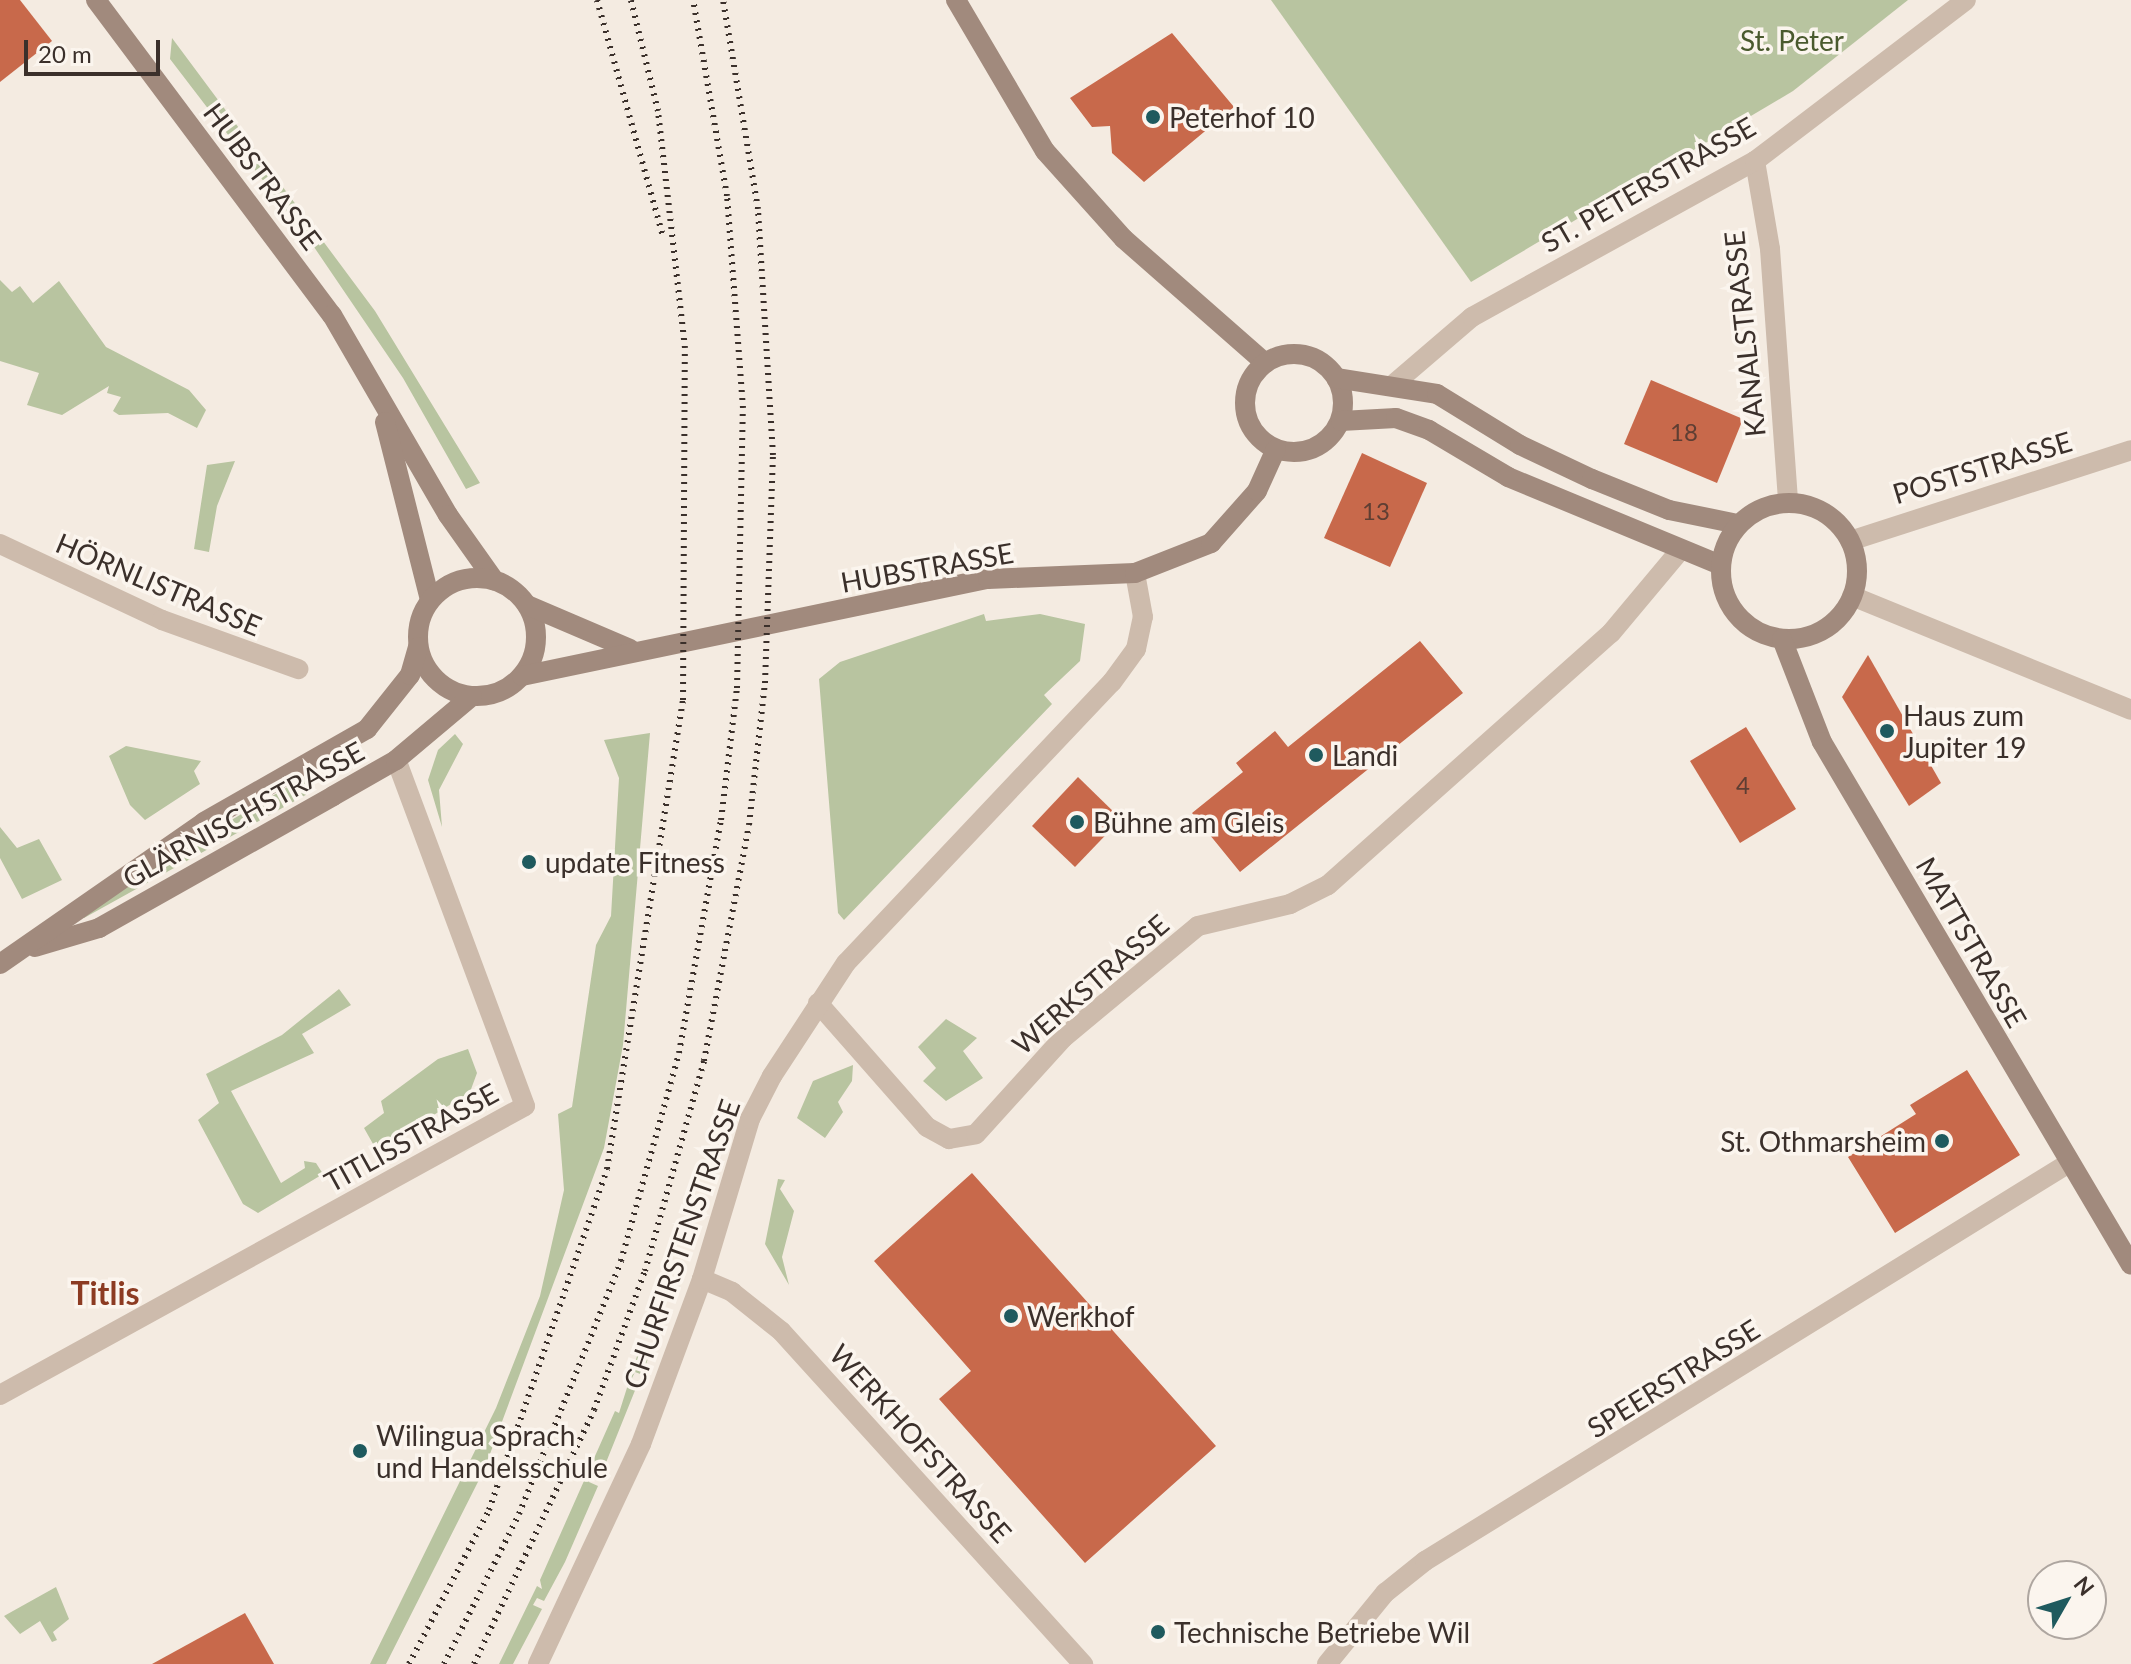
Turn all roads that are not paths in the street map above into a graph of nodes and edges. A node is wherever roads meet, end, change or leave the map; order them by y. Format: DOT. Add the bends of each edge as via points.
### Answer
graph roads {
  1 [pos="96,0"];
  2 [pos="956,0"];
  3 [pos="1966,0"];
  4 [pos="1755,161"];
  5 [pos="1265,363"];
  6 [pos="1336,378"];
  7 [pos="1395,383"];
  8 [pos="376,391"];
  9 [pos="1341,421"];
  10 [pos="1276,449"];
  11 [pos="2131,450"];
  12 [pos="1788,502"];
  13 [pos="1738,524"];
  14 [pos="1850,541"];
  15 [pos="0,544"];
  16 [pos="1678,553"];
  17 [pos="1720,565"];
  18 [pos="1135,573"];
  19 [pos="494,580"];
  20 [pos="1852,596"];
  21 [pos="430,600"];
  22 [pos="527,605"];
  23 [pos="1782,639"];
  24 [pos="418,647"];
  25 [pos="630,649"];
  26 [pos="298,669"];
  27 [pos="522,676"];
  28 [pos="472,696"];
  29 [pos="2131,710"];
  30 [pos="396,760"];
  31 [pos="24,950"];
  32 [pos="0,964"];
  33 [pos="818,1003"];
  34 [pos="2069,1163"];
  35 [pos="2131,1265"];
  36 [pos="702,1279"];
  37 [pos="0,1395"];
  38 [pos="538,1664"];
  39 [pos="1083,1664"];
  40 [pos="1327,1664"];
  1 -- 8 [label="street, HUBSTRASSE" via="332,315"];
  2 -- 5 [label="street" via="1045,151 1124,239"];
  3 -- 4 [label="street, ST. PETERSTRASSE"];
  4 -- 7 [label="street, ST. PETERSTRASSE" via="1472,317"];
  4 -- 12 [label="street, KANALSTRASSE" via="1770,249"];
  5 -- 6 [label="street" via="1307,356"];
  5 -- 10 [label="street" via="1248,389 1246,406 1251,427"];
  6 -- 7 [label="street"];
  6 -- 9 [label="street"];
  7 -- 13 [label="street" via="1437,394 1520,445 1592,479 1669,510"];
  8 -- 19 [label="street, HUBSTRASSE"];
  8 -- 21 [label="street, HUBSTRASSE"];
  9 -- 10 [label="street" via="1313,449"];
  9 -- 16 [label="street" via="1396,418 1429,430 1508,477"];
  10 -- 18 [label="street, HUBSTRASSE" via="1257,491 1211,543"];
  11 -- 14 [label="street, POSTSTRASSE"];
  12 -- 13 [label="street" via="1761,509"];
  12 -- 14 [label="street" via="1825,513"];
  13 -- 17 [label="street"];
  14 -- 20 [label="street" via="1857,568"];
  15 -- 26 [label="street, HÖRNLISTRASSE" via="162,620"];
  16 -- 17 [label="street"];
  16 -- 33 [label="street, WERKSTRASSE" via="1611,633 1328,885 1290,904 1198,926 1063,1038 976,1134 949,1139 927,1127"];
  17 -- 23 [label="street" via="1729,606 1743,623"];
  18 -- 25 [label="street, HUBSTRASSE" via="988,579"];
  18 -- 33 [label="street, CHURFIRSTENSTRASSE" via="1143,617 1136,649 1112,682 846,963"];
  19 -- 21 [label="street" via="459,580"];
  19 -- 22 [label="street"];
  20 -- 23 [label="street" via="1816,634"];
  20 -- 29 [label="street"];
  21 -- 24 [label="street" via="420,621"];
  22 -- 25 [label="street"];
  22 -- 27 [label="street" via="536,641"];
  23 -- 34 [label="street, MATTSTRASSE" via="1822,742"];
  24 -- 28 [label="street" via="437,681"];
  24 -- 31 [label="street, GLÄRNISCHSTRASSE" via="410,675 367,729 154,854"];
  25 -- 27 [label="street, HUBSTRASSE" via="606,663"];
  27 -- 28 [label="street" via="508,688"];
  28 -- 30 [label="street, GLÄRNISCHSTRASSE"];
  30 -- 31 [label="street, GLÄRNISCHSTRASSE" via="99,928"];
  30 -- 37 [label="street, TITLISSTRASSE" via="525,1106"];
  31 -- 32 [label="street, GLÄRNISCHSTRASSE"];
  33 -- 36 [label="street, CHURFIRSTENSTRASSE" via="750,1119"];
  34 -- 35 [label="street, MATTSTRASSE"];
  34 -- 40 [label="street, SPEERSTRASSE" via="1425,1561 1385,1593"];
  36 -- 38 [label="street, CHURFIRSTENSTRASSE" via="641,1444"];
  36 -- 39 [label="street, WERKHOFSTRASSE" via="732,1292 781,1331"];
}
